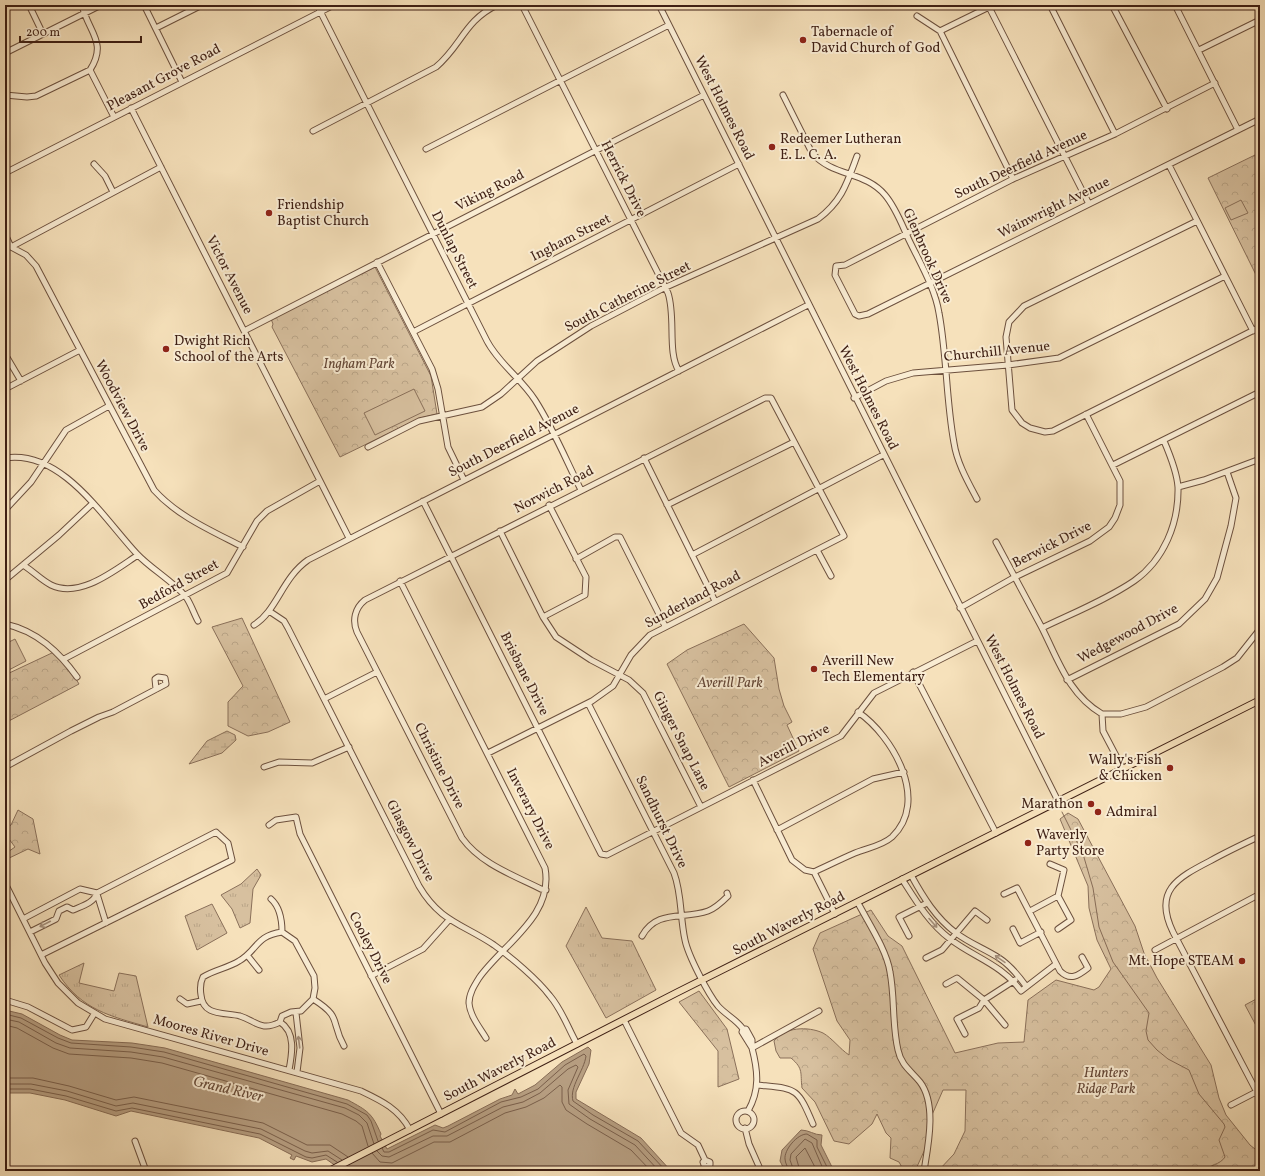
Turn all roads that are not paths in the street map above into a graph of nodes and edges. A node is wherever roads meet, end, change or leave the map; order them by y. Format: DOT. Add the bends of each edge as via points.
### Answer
graph roads {
  1 [pos="29,5"];
  2 [pos="82,5"];
  3 [pos="101,5"];
  4 [pos="144,5"];
  5 [pos="202,5"];
  6 [pos="317,5"];
  7 [pos="334,5"];
  8 [pos="497,5"];
  9 [pos="522,5"];
  10 [pos="659,5"];
  11 [pos="1050,5"];
  12 [pos="1112,5"];
  13 [pos="1175,5"];
  14 [pos="988,6"];
  15 [pos="320,12"];
  16 [pos="85,13"];
  17 [pos="917,16"];
  18 [pos="1260,20"];
  19 [pos="669,25"];
  20 [pos="156,28"];
  21 [pos="940,31"];
  22 [pos="43,34"];
  23 [pos="1199,50"];
  24 [pos="5,53"];
  25 [pos="90,70"];
  26 [pos="5,76"];
  27 [pos="560,81"];
  28 [pos="182,82"];
  29 [pos="1215,83"];
  30 [pos="5,91"];
  31 [pos="704,94"];
  32 [pos="5,95"];
  33 [pos="783,95"];
  34 [pos="366,103"];
  35 [pos="131,108"];
  36 [pos="1167,109"];
  37 [pos="114,117"];
  38 [pos="1260,119"];
  39 [pos="1238,130"];
  40 [pos="313,131"];
  41 [pos="1115,134"];
  42 [pos="426,149"];
  43 [pos="596,151"];
  44 [pos="858,156"];
  45 [pos="1065,157"];
  46 [pos="94,164"];
  47 [pos="739,164"];
  48 [pos="1169,165"];
  49 [pos="161,167"];
  50 [pos="5,173"];
  51 [pos="851,174"];
  52 [pos="1014,180"];
  53 [pos="113,192"];
  54 [pos="1089,204"];
  55 [pos="631,220"];
  56 [pos="1198,220"];
  57 [pos="5,234"];
  58 [pos="432,234"];
  59 [pos="906,235"];
  60 [pos="776,239"];
  61 [pos="8,247"];
  62 [pos="377,262"];
  63 [pos="1225,276"];
  64 [pos="929,284"];
  65 [pos="664,288"];
  66 [pos="468,304"];
  67 [pos="808,305"];
  68 [pos="859,316"];
  69 [pos="1260,327"];
  70 [pos="244,331"];
  71 [pos="1253,331"];
  72 [pos="413,332"];
  73 [pos="80,350"];
  74 [pos="5,354"];
  75 [pos="1008,365"];
  76 [pos="946,370"];
  77 [pos="679,371"];
  78 [pos="518,379"];
  79 [pos="21,381"];
  80 [pos="5,389"];
  81 [pos="1260,392"];
  82 [pos="854,398"];
  83 [pos="109,406"];
  84 [pos="1086,414"];
  85 [pos="442,417"];
  86 [pos="554,435"];
  87 [pos="1164,441"];
  88 [pos="794,442"];
  89 [pos="368,447"];
  90 [pos="883,455"];
  91 [pos="5,458"];
  92 [pos="644,458"];
  93 [pos="1260,459"];
  94 [pos="44,464"];
  95 [pos="1113,465"];
  96 [pos="1227,472"];
  97 [pos="464,480"];
  98 [pos="320,481"];
  99 [pos="1178,487"];
  100 [pos="818,489"];
  101 [pos="581,490"];
  102 [pos="977,499"];
  103 [pos="423,501"];
  104 [pos="93,503"];
  105 [pos="549,505"];
  106 [pos="667,505"];
  107 [pos="5,510"];
  108 [pos="500,531"];
  109 [pos="349,538"];
  110 [pos="996,542"];
  111 [pos="243,547"];
  112 [pos="817,550"];
  113 [pos="138,555"];
  114 [pos="692,555"];
  115 [pos="449,556"];
  116 [pos="576,559"];
  117 [pos="24,565"];
  118 [pos="831,576"];
  119 [pos="1015,577"];
  120 [pos="5,580"];
  121 [pos="400,582"];
  122 [pos="185,597"];
  123 [pos="715,601"];
  124 [pos="960,608"];
  125 [pos="269,610"];
  126 [pos="355,615"];
  127 [pos="543,617"];
  128 [pos="198,621"];
  129 [pos="5,624"];
  130 [pos="254,625"];
  131 [pos="665,626"];
  132 [pos="1042,628"];
  133 [pos="1260,630"];
  134 [pos="977,641"];
  135 [pos="64,660"];
  136 [pos="377,672"];
  137 [pos="913,672"];
  138 [pos="619,674"];
  139 [pos="77,677"];
  140 [pos="1067,680"];
  141 [pos="156,689"];
  142 [pos="324,699"];
  143 [pos="1260,700"];
  144 [pos="588,703"];
  145 [pos="858,712"];
  146 [pos="1102,714"];
  147 [pos="538,728"];
  148 [pos="349,747"];
  149 [pos="488,753"];
  150 [pos="5,767"];
  151 [pos="264,767"];
  152 [pos="1123,769"];
  153 [pos="904,772"];
  154 [pos="753,780"];
  155 [pos="1058,801"];
  156 [pos="701,807"];
  157 [pos="269,825"];
  158 [pos="777,830"];
  159 [pos="652,831"];
  160 [pos="996,832"];
  161 [pos="1260,836"];
  162 [pos="607,855"];
  163 [pos="1050,864"];
  164 [pos="814,872"];
  165 [pos="911,875"];
  166 [pos="902,879"];
  167 [pos="5,884"];
  168 [pos="546,890"];
  169 [pos="97,893"];
  170 [pos="727,893"];
  171 [pos="1004,894"];
  172 [pos="1260,894"];
  173 [pos="1058,896"];
  174 [pos="271,899"];
  175 [pos="858,903"];
  176 [pos="927,903"];
  177 [pos="919,907"];
  178 [pos="1030,912"];
  179 [pos="835,914"];
  180 [pos="681,916"];
  181 [pos="23,919"];
  182 [pos="449,920"];
  183 [pos="987,920"];
  184 [pos="106,923"];
  185 [pos="1013,929"];
  186 [pos="1058,929"];
  187 [pos="30,932"];
  188 [pos="282,932"];
  189 [pos="1041,932"];
  190 [pos="955,933"];
  191 [pos="642,936"];
  192 [pos="909,936"];
  193 [pos="1176,938"];
  194 [pos="950,939"];
  195 [pos="1155,950"];
  196 [pos="502,952"];
  197 [pos="41,955"];
  198 [pos="247,955"];
  199 [pos="1082,957"];
  200 [pos="926,958"];
  201 [pos="1056,964"];
  202 [pos="259,970"];
  203 [pos="371,976"];
  204 [pos="1019,976"];
  205 [pos="703,980"];
  206 [pos="1013,981"];
  207 [pos="946,984"];
  208 [pos="1026,986"];
  209 [pos="180,999"];
  210 [pos="313,999"];
  211 [pos="5,1000"];
  212 [pos="984,1000"];
  213 [pos="201,1001"];
  214 [pos="819,1011"];
  215 [pos="296,1012"];
  216 [pos="94,1014"];
  217 [pos="624,1020"];
  218 [pos="280,1022"];
  219 [pos="1005,1024"];
  220 [pos="965,1034"];
  221 [pos="486,1038"];
  222 [pos="577,1044"];
  223 [pos="344,1046"];
  224 [pos="752,1048"];
  225 [pos="289,1070"];
  226 [pos="297,1072"];
  227 [pos="757,1085"];
  228 [pos="1258,1091"];
  229 [pos="1260,1098"];
  230 [pos="1231,1105"];
  231 [pos="748,1112"];
  232 [pos="441,1114"];
  233 [pos="813,1124"];
  234 [pos="745,1128"];
  235 [pos="410,1130"];
  236 [pos="135,1141"];
  237 [pos="705,1160"];
  238 [pos="758,1170"];
  239 [pos="146,1171"];
  240 [pos="329,1171"];
  241 [pos="924,1171"];
  1 -- 22 [label="street"];
  2 -- 16 [label="street"];
  3 -- 16 [label="street"];
  4 -- 20 [label="street"];
  5 -- 20 [label="street"];
  6 -- 15 [label="street, Dunlap Street"];
  7 -- 15 [label="street, Pleasant Grove Road"];
  8 -- 34 [label="street" via="473,21 450,53 436,67"];
  9 -- 27 [label="street, Herrick Drive"];
  10 -- 19 [label="street, West Holmes Road"];
  11 -- 41 [label="street"];
  12 -- 36 [label="street"];
  13 -- 23 [label="street"];
  14 -- 21 [label="street"];
  14 -- 45 [label="street"];
  15 -- 28 [label="street, Pleasant Grove Road"];
  15 -- 34 [label="street, Dunlap Street"];
  16 -- 22 [label="street"];
  16 -- 25 [label="street" via="96,36 98,47 98,55"];
  17 -- 21 [label="street"];
  18 -- 23 [label="street"];
  19 -- 27 [label="street"];
  19 -- 31 [label="street, West Holmes Road"];
  20 -- 28 [label="street"];
  21 -- 52 [label="street"];
  22 -- 24 [label="street"];
  23 -- 29 [label="street"];
  25 -- 32 [label="street" via="36,96"];
  25 -- 37 [label="street"];
  26 -- 30 [label="street"];
  27 -- 42 [label="street"];
  27 -- 43 [label="street, Herrick Drive"];
  28 -- 35 [label="street, Pleasant Grove Road"];
  29 -- 36 [label="street, South Deerfield Avenue"];
  29 -- 39 [label="street"];
  31 -- 43 [label="street, Viking Road"];
  31 -- 47 [label="street, West Holmes Road"];
  33 -- 51 [label="street, Glenbrook Drive" via="812,154 828,167"];
  34 -- 40 [label="street"];
  34 -- 58 [label="street, Dunlap Street"];
  35 -- 37 [label="street, Pleasant Grove Road"];
  35 -- 49 [label="street, Victor Avenue"];
  36 -- 41 [label="street, South Deerfield Avenue"];
  37 -- 50 [label="street, Pleasant Grove Road"];
  38 -- 39 [label="street, Wainwright Avenue"];
  39 -- 48 [label="street, Wainwright Avenue"];
  41 -- 45 [label="street, South Deerfield Avenue"];
  43 -- 55 [label="street, Herrick Drive"];
  43 -- 58 [label="street, Viking Road"];
  44 -- 51 [label="street, South Catherine Street"];
  45 -- 52 [label="street, South Deerfield Avenue"];
  45 -- 54 [label="street"];
  46 -- 53 [label="street" via="105,176"];
  47 -- 55 [label="street, Ingham Street"];
  47 -- 60 [label="street, West Holmes Road"];
  48 -- 54 [label="street, Wainwright Avenue"];
  48 -- 56 [label="street"];
  49 -- 53 [label="street"];
  49 -- 70 [label="street, Victor Avenue"];
  51 -- 59 [label="street, Glenbrook Drive" via="875,185 884,194 892,204"];
  51 -- 60 [label="street, South Catherine Street" via="843,192 828,212"];
  52 -- 59 [label="street, South Deerfield Avenue"];
  53 -- 61 [label="street"];
  54 -- 64 [label="street, Wainwright Avenue"];
  55 -- 65 [label="street, Herrick Drive"];
  55 -- 66 [label="street, Ingham Street"];
  56 -- 63 [label="street"];
  56 -- 75 [label="street" via="1024,306 1009,322 1007,329"];
  57 -- 61 [label="street"];
  58 -- 62 [label="street, Viking Road"];
  58 -- 66 [label="street, Dunlap Street"];
  59 -- 64 [label="street, Glenbrook Drive"];
  59 -- 68 [label="street, South Deerfield Avenue" via="845,265 836,266 835,275 853,311"];
  60 -- 65 [label="street, South Catherine Street"];
  60 -- 67 [label="street, West Holmes Road"];
  61 -- 73 [label="street, Woodview Drive" via="20,251 36,266"];
  62 -- 70 [label="street, Viking Road"];
  62 -- 72 [label="street"];
  63 -- 71 [label="street"];
  63 -- 75 [label="street, Churchill Avenue" via="1059,358"];
  64 -- 68 [label="street, Wainwright Avenue"];
  64 -- 76 [label="street, Glenbrook Drive" via="939,312"];
  65 -- 77 [label="street, Herrick Drive" via="671,304 673,354"];
  65 -- 78 [label="street, South Catherine Street" via="590,326 537,361"];
  66 -- 72 [label="street, Ingham Street"];
  66 -- 78 [label="street, Dunlap Street" via="493,352"];
  67 -- 77 [label="street, South Deerfield Avenue"];
  67 -- 82 [label="street, West Holmes Road"];
  69 -- 71 [label="street"];
  70 -- 98 [label="street, Victor Avenue"];
  71 -- 84 [label="street"];
  72 -- 85 [label="street" via="435,379"];
  73 -- 79 [label="street"];
  73 -- 83 [label="street, Woodview Drive"];
  74 -- 79 [label="street"];
  75 -- 76 [label="street, Churchill Avenue"];
  75 -- 84 [label="street" via="1012,410 1022,423 1035,430 1053,431"];
  76 -- 82 [label="street, Churchill Avenue" via="913,373 896,378"];
  76 -- 102 [label="street, Glenbrook Drive" via="954,444 965,477"];
  77 -- 86 [label="street, South Deerfield Avenue"];
  78 -- 85 [label="street, South Catherine Street" via="482,407"];
  78 -- 86 [label="street, Dunlap Street" via="535,400"];
  79 -- 80 [label="street"];
  81 -- 87 [label="street"];
  82 -- 90 [label="street, West Holmes Road"];
  83 -- 94 [label="street" via="66,430"];
  83 -- 111 [label="street, Woodview Drive" via="147,478 163,500 184,516"];
  84 -- 95 [label="street, Berwick Drive"];
  85 -- 89 [label="street, South Catherine Street" via="419,422"];
  85 -- 97 [label="street" via="448,447"];
  86 -- 97 [label="street, South Deerfield Avenue"];
  86 -- 101 [label="street, Dunlap Street"];
  87 -- 95 [label="street"];
  87 -- 99 [label="street"];
  88 -- 92 [label="street, Norwich Road" via="771,398 765,398"];
  88 -- 100 [label="street"];
  88 -- 106 [label="street"];
  90 -- 100 [label="street"];
  90 -- 124 [label="street, West Holmes Road"];
  91 -- 94 [label="street" via="20,457"];
  92 -- 101 [label="street, Norwich Road"];
  92 -- 106 [label="street"];
  93 -- 96 [label="street"];
  94 -- 104 [label="street" via="69,480"];
  94 -- 107 [label="street"];
  95 -- 119 [label="street, Berwick Drive" via="1120,481 1121,495 1118,510 1109,527 1090,541"];
  96 -- 99 [label="street"];
  96 -- 140 [label="street, Wedgewood Drive" via="1236,498 1217,578 1205,599 1179,624"];
  97 -- 103 [label="street, South Deerfield Avenue"];
  98 -- 109 [label="street, Victor Avenue"];
  98 -- 111 [label="street, Bedford Street" via="267,511"];
  99 -- 132 [label="street" via="1170,536 1150,568 1111,595"];
  100 -- 112 [label="street, Sunderland Road" via="844,536"];
  100 -- 114 [label="street"];
  101 -- 105 [label="street, Norwich Road"];
  103 -- 109 [label="street, South Deerfield Avenue"];
  103 -- 115 [label="street, Brisbane Drive"];
  104 -- 113 [label="street"];
  104 -- 117 [label="street"];
  105 -- 108 [label="street, Norwich Road"];
  105 -- 116 [label="street"];
  106 -- 114 [label="street"];
  108 -- 115 [label="street, Norwich Road"];
  108 -- 127 [label="street, Ginger Snap Lane"];
  109 -- 125 [label="street, South Deerfield Avenue" via="297,568"];
  110 -- 119 [label="street"];
  111 -- 122 [label="street, Bedford Street" via="227,573"];
  112 -- 118 [label="street"];
  112 -- 123 [label="street, Sunderland Road"];
  113 -- 117 [label="street" via="92,582 64,589 51,584"];
  113 -- 122 [label="street"];
  114 -- 123 [label="street"];
  115 -- 121 [label="street, Norwich Road"];
  115 -- 147 [label="street, Brisbane Drive"];
  116 -- 127 [label="street" via="586,578 585,595"];
  116 -- 131 [label="street" via="614,537 620,537"];
  117 -- 120 [label="street"];
  119 -- 124 [label="street, Berwick Drive"];
  119 -- 132 [label="street"];
  121 -- 126 [label="street, Norwich Road" via="365,600 359,605"];
  121 -- 149 [label="street, Inverary Drive"];
  122 -- 128 [label="street"];
  122 -- 135 [label="street, Bedford Street"];
  123 -- 131 [label="street, Sunderland Road"];
  124 -- 134 [label="street, West Holmes Road"];
  125 -- 130 [label="street, South Deerfield Avenue" via="264,618"];
  125 -- 142 [label="street, Glasgow Drive" via="284,621"];
  126 -- 136 [label="street, Christine Drive" via="356,628"];
  127 -- 138 [label="street, Ginger Snap Lane" via="556,637 590,660"];
  129 -- 135 [label="street" via="27,632 50,646"];
  131 -- 138 [label="street, Sunderland Road" via="639,645"];
  132 -- 140 [label="street"];
  133 -- 146 [label="street" via="1237,658 1223,667 1146,707 1121,714"];
  134 -- 137 [label="street, Averill Drive"];
  134 -- 155 [label="street, West Holmes Road"];
  135 -- 139 [label="street"];
  136 -- 142 [label="street"];
  136 -- 168 [label="street, Christine Drive" via="465,842 489,863"];
  137 -- 145 [label="street, Averill Drive" via="874,693"];
  137 -- 160 [label="street"];
  138 -- 144 [label="street, Sunderland Road" via="613,686"];
  138 -- 156 [label="street, Ginger Snap Lane" via="643,693"];
  140 -- 146 [label="street" via="1084,702"];
  141 -- 150 [label="street"];
  142 -- 148 [label="street, Glasgow Drive"];
  143 -- 152 [label="main road, South Waverly Road"];
  144 -- 147 [label="street, Sunderland Road"];
  144 -- 159 [label="street, Sandhurst Drive"];
  145 -- 153 [label="street" via="871,721 882,735"];
  145 -- 154 [label="street, Averill Drive" via="841,736"];
  146 -- 152 [label="street" via="1103,731"];
  147 -- 149 [label="street, Sunderland Road"];
  147 -- 162 [label="street, Brisbane Drive" via="596,846 601,854"];
  148 -- 151 [label="street" via="312,764 279,762"];
  148 -- 182 [label="street, Glasgow Drive" via="423,892 435,908"];
  149 -- 168 [label="street, Inverary Drive" via="544,862"];
  152 -- 155 [label="main road, South Waverly Road"];
  153 -- 158 [label="street" via="873,779"];
  153 -- 164 [label="street" via="908,806 892,838"];
  154 -- 156 [label="street, Averill Drive"];
  154 -- 158 [label="street"];
  155 -- 160 [label="main road, South Waverly Road"];
  156 -- 159 [label="street, Averill Drive"];
  157 -- 203 [label="street, Cooley Drive" via="276,820 296,817 300,834"];
  158 -- 164 [label="street" via="792,860 805,870"];
  159 -- 162 [label="street, Averill Drive"];
  159 -- 180 [label="street, Sandhurst Drive" via="676,880"];
  160 -- 165 [label="main road, South Waverly Road"];
  161 -- 193 [label="street" via="1177,880 1167,898 1166,908"];
  163 -- 173 [label="street" via="1064,870"];
  164 -- 179 [label="street"];
  165 -- 166 [label="main road, South Waverly Road"];
  165 -- 176 [label="street"];
  166 -- 175 [label="main road, South Waverly Road"];
  166 -- 177 [label="street"];
  167 -- 181 [label="street, Moores River Drive"];
  168 -- 196 [label="street, Inverary Drive" via="538,912"];
  169 -- 181 [label="street" via="80,890"];
  169 -- 184 [label="street"];
  169 -- 184 [label="street" via="216,832 228,843 232,860"];
  169 -- 187 [label="street, one-way" via="92,901 73,910 67,907 59,911 56,919"];
  170 -- 180 [label="street" via="728,896 711,910"];
  171 -- 178 [label="street" via="1017,888"];
  172 -- 193 [label="street"];
  173 -- 178 [label="street"];
  173 -- 186 [label="street" via="1071,920"];
  174 -- 188 [label="street" via="277,903"];
  175 -- 179 [label="main road, South Waverly Road"];
  175 -- 241 [label="street" via="890,970 898,1051 904,1066 920,1083 926,1098 930,1127"];
  176 -- 177 [label="street"];
  176 -- 190 [label="street"];
  177 -- 192 [label="street" via="899,917"];
  177 -- 194 [label="street, one-way"];
  178 -- 189 [label="street"];
  179 -- 205 [label="main road, South Waverly Road"];
  180 -- 191 [label="street" via="654,921"];
  180 -- 205 [label="street, Sandhurst Drive" via="686,946"];
  181 -- 187 [label="street, Moores River Drive"];
  182 -- 196 [label="street, Glasgow Drive" via="483,938"];
  182 -- 203 [label="street" via="423,949"];
  183 -- 190 [label="street" via="975,911"];
  184 -- 197 [label="street"];
  185 -- 189 [label="street" via="1020,943"];
  187 -- 197 [label="street, Moores River Drive"];
  188 -- 198 [label="street" via="263,937"];
  188 -- 210 [label="street" via="295,941 314,976"];
  189 -- 201 [label="street"];
  190 -- 194 [label="street"];
  204 -- 190 [label="street, one-way" via="1000,958"];
  193 -- 195 [label="street"];
  193 -- 228 [label="street"];
  194 -- 200 [label="street" via="942,950"];
  194 -- 206 [label="street" via="994,965"];
  196 -- 221 [label="street, Inverary Drive" via="484,972 470,994 470,1011"];
  196 -- 222 [label="street, Glasgow Drive" via="551,996"];
  197 -- 216 [label="street, Moores River Drive" via="66,993"];
  198 -- 202 [label="street"];
  198 -- 213 [label="street" via="203,977"];
  199 -- 201 [label="street" via="1088,968 1070,978 1064,976"];
  201 -- 208 [label="street"];
  203 -- 232 [label="street, Cooley Drive"];
  204 -- 206 [label="street"];
  204 -- 208 [label="street"];
  205 -- 217 [label="main road, South Waverly Road"];
  205 -- 224 [label="street, Sandhurst Drive" via="718,1005 746,1029"];
  206 -- 208 [label="street" via="1021,991"];
  206 -- 212 [label="street"];
  207 -- 212 [label="street" via="957,978"];
  209 -- 213 [label="street" via="187,1004"];
  210 -- 215 [label="street" via="301,1011"];
  210 -- 223 [label="street" via="332,1013"];
  211 -- 216 [label="street" via="28,1007 72,1030 86,1026"];
  212 -- 219 [label="street"];
  212 -- 220 [label="street" via="979,1008 957,1020"];
  213 -- 218 [label="street" via="210,1011 217,1014 242,1016 257,1025 273,1026"];
  214 -- 224 [label="street"];
  215 -- 218 [label="street" via="282,1016"];
  226 -- 215 [label="street, one-way" via="300,1048"];
  216 -- 225 [label="street, Moores River Drive"];
  217 -- 222 [label="main road, South Waverly Road"];
  217 -- 237 [label="street" via="681,1133 698,1145"];
  218 -- 225 [label="street" via="290,1033 292,1048"];
  222 -- 232 [label="main road, South Waverly Road"];
  224 -- 227 [label="street, Sandhurst Drive" via="757,1068"];
  225 -- 226 [label="street, Moores River Drive"];
  226 -- 235 [label="street, Moores River Drive" via="376,1098 394,1108"];
  227 -- 231 [label="street, Sandhurst Drive" via="754,1101"];
  227 -- 233 [label="street" via="790,1089 801,1100"];
  228 -- 229 [label="street"];
  228 -- 230 [label="street"];
  231 -- 234 [label="street" via="752,1115 753,1121 750,1127"];
  231 -- 234 [label="street" via="740,1113 736,1118 738,1125"];
  232 -- 235 [label="main road, South Waverly Road"];
  234 -- 238 [label="street"];
  235 -- 240 [label="main road, South Waverly Road"];
  236 -- 239 [label="street"];
}
